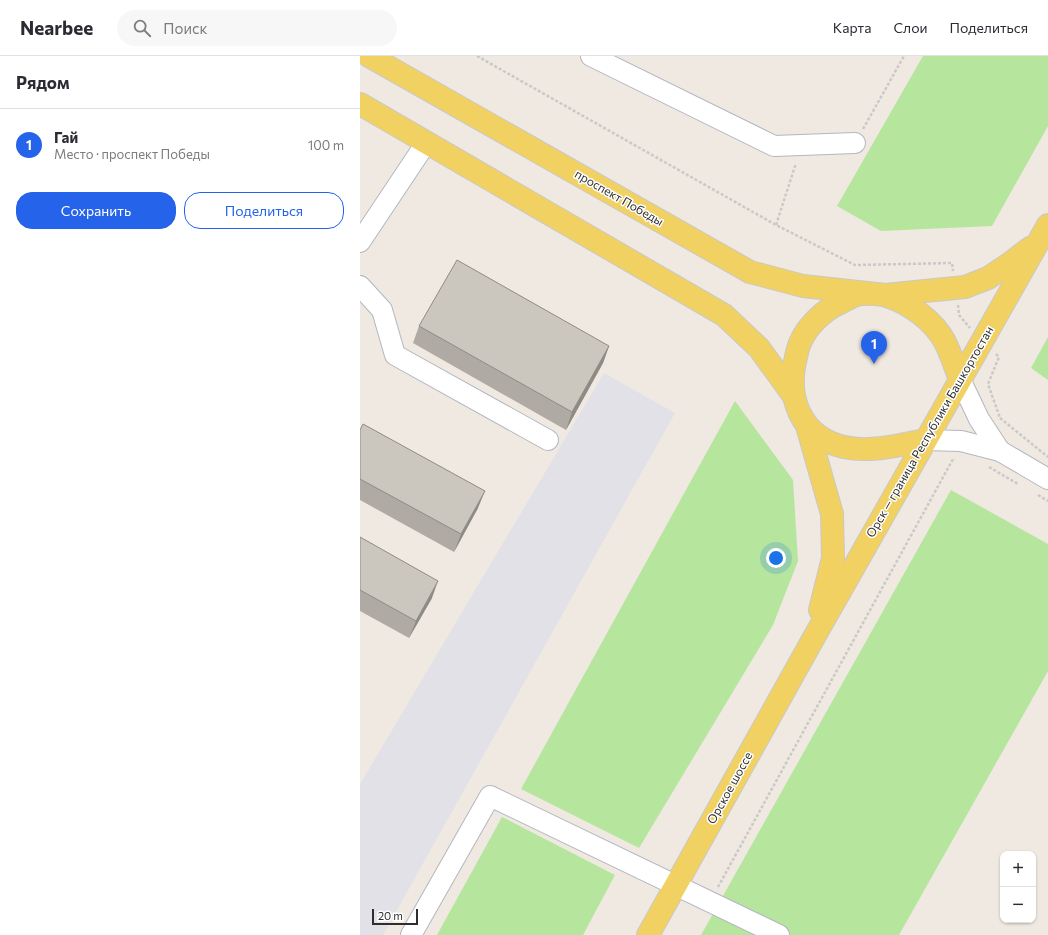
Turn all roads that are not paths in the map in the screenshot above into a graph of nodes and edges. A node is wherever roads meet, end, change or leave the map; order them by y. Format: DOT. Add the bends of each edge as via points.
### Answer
graph roads {
  1 [pos="369,56"];
  2 [pos="590,56"];
  3 [pos="360,104"];
  4 [pos="426,143"];
  5 [pos="854,143"];
  6 [pos="1044,233"];
  7 [pos="360,242"];
  8 [pos="360,286"];
  9 [pos="885,295"];
  10 [pos="960,379"];
  11 [pos="793,395"];
  12 [pos="807,426"];
  13 [pos="548,440"];
  14 [pos="925,440"];
  15 [pos="1000,451"];
  16 [pos="1042,486"];
  17 [pos="812,640"];
  18 [pos="676,886"];
  19 [pos="411,935"];
  20 [pos="648,935"];
  21 [pos="779,935"];
  1 -- 9 [label="main road, проспект Победы" via="750,272 803,286"];
  2 -- 5 [label="street" via="774,146"];
  3 -- 4 [label="main road"];
  4 -- 7 [label="street"];
  4 -- 11 [label="main road" via="724,315 759,348"];
  6 -- 9 [label="main road" via="1009,264 988,278 965,286"];
  6 -- 10 [label="main road, Орск — граница Республики Башкортостан"];
  8 -- 13 [label="street" via="382,310 395,355"];
  9 -- 10 [label="main road" via="904,303 929,322 944,341"];
  9 -- 11 [label="main road" via="858,294 835,306 813,324 800,343 794,367"];
  10 -- 14 [label="main road, Орск — граница Республики Башкортостан"];
  10 -- 15 [label="street" via="979,419"];
  11 -- 12 [label="main road"];
  12 -- 14 [label="main road" via="824,439 844,447 888,447"];
  12 -- 17 [label="main road" via="832,514 833,558"];
  14 -- 15 [label="street" via="961,441"];
  14 -- 17 [label="main road, Орск — граница Республики Башкортостан"];
  15 -- 16 [label="street"];
  17 -- 18 [label="main road, Орское шоссе"];
  18 -- 19 [label="street" via="490,796"];
  18 -- 20 [label="main road, Орское шоссе"];
  18 -- 21 [label="street"];
}
